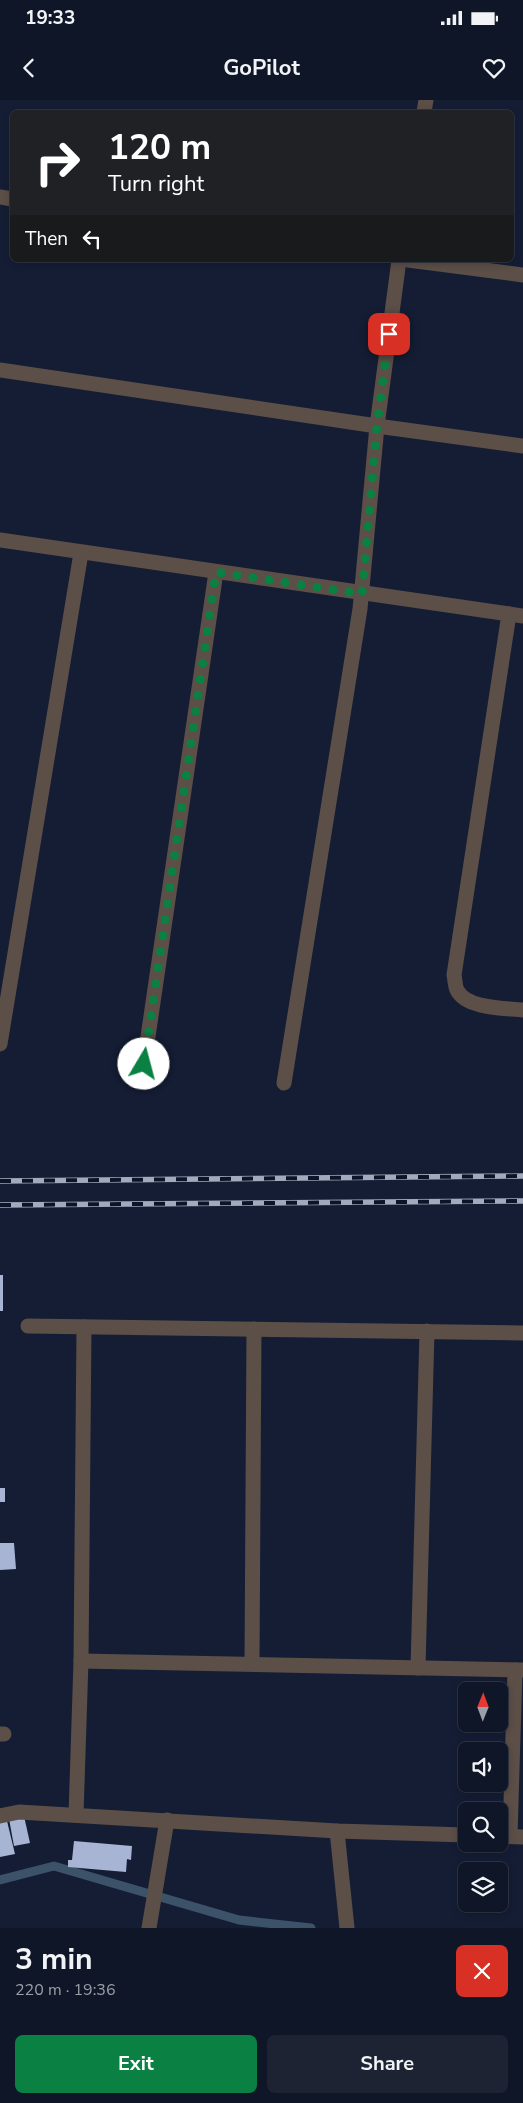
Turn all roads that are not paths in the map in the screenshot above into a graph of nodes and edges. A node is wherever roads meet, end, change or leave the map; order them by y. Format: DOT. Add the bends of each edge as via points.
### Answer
graph roads {
  1 [pos="399,262"];
  2 [pos="423,262"];
  3 [pos="523,275"];
  4 [pos="0,370"];
  5 [pos="377,426"];
  6 [pos="523,446"];
  7 [pos="0,540"];
  8 [pos="81,553"];
  9 [pos="216,572"];
  10 [pos="362,594"];
  11 [pos="516,615"];
  12 [pos="523,1010"];
  13 [pos="0,1044"];
  14 [pos="144,1064"];
  15 [pos="284,1083"];
  16 [pos="28,1326"];
  17 [pos="84,1327"];
  18 [pos="254,1329"];
  19 [pos="427,1332"];
  20 [pos="523,1333"];
  21 [pos="81,1661"];
  22 [pos="252,1664"];
  23 [pos="418,1668"];
  24 [pos="519,1670"];
  25 [pos="76,1815"];
  26 [pos="0,1816"];
  27 [pos="167,1820"];
  28 [pos="337,1831"];
  29 [pos="458,1835"];
  30 [pos="511,1836"];
  31 [pos="149,1928"];
  32 [pos="347,1928"];
  1 -- 5 [label="street"];
  2 -- 3 [label="street"];
  4 -- 5 [label="street"];
  5 -- 6 [label="street"];
  5 -- 10 [label="street"];
  7 -- 8 [label="street"];
  8 -- 9 [label="street"];
  8 -- 13 [label="street"];
  9 -- 10 [label="street"];
  9 -- 14 [label="street"];
  10 -- 11 [label="street"];
  10 -- 15 [label="street"];
  11 -- 12 [label="street" via="454,975 458,992 468,1001"];
  16 -- 17 [label="street"];
  17 -- 18 [label="street"];
  17 -- 21 [label="street"];
  18 -- 19 [label="street"];
  18 -- 22 [label="street"];
  19 -- 20 [label="street"];
  19 -- 23 [label="street"];
  21 -- 22 [label="street"];
  21 -- 25 [label="street"];
  22 -- 23 [label="street"];
  23 -- 24 [label="street"];
  24 -- 30 [label="street"];
  25 -- 26 [label="street" via="19,1812"];
  25 -- 27 [label="street"];
  27 -- 28 [label="street"];
  27 -- 31 [label="street"];
  28 -- 29 [label="street"];
  28 -- 32 [label="street"];
}
